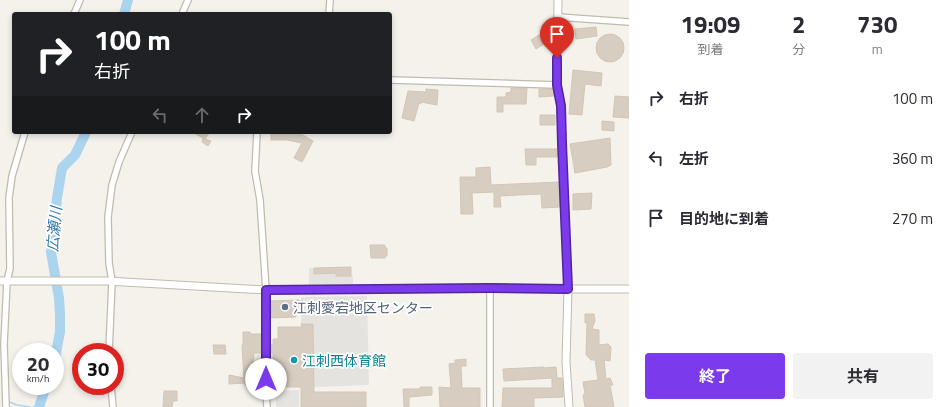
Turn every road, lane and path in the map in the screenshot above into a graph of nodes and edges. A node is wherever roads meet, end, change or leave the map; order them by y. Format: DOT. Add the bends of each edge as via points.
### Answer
graph roads {
  1 [pos="80,0"];
  2 [pos="188,0"];
  3 [pos="330,0"];
  4 [pos="558,0"];
  5 [pos="75,12"];
  6 [pos="183,12"];
  7 [pos="329,12"];
  8 [pos="558,17"];
  9 [pos="629,22"];
  10 [pos="392,80"];
  11 [pos="557,85"];
  12 [pos="24,134"];
  13 [pos="131,134"];
  14 [pos="257,134"];
  15 [pos="6,281"];
  16 [pos="109,281"];
  17 [pos="490,288"];
  18 [pos="568,289"];
  19 [pos="629,289"];
  20 [pos="266,290"];
  21 [pos="109,343"];
  22 [pos="111,395"];
  23 [pos="6,407"];
  24 [pos="113,407"];
  25 [pos="267,407"];
  26 [pos="490,407"];
  27 [pos="569,407"];
  1 -- 5 [label="street"];
  2 -- 6 [label="street"];
  3 -- 7 [label="street"];
  4 -- 8 [label="street"];
  8 -- 9 [label="street"];
  8 -- 11 [label="street"];
  10 -- 11 [label="street"];
  11 -- 18 [label="street" via="561,106"];
  12 -- 15 [label="street" via="14,168 9,198 10,268"];
  13 -- 16 [label="street" via="112,186 108,218"];
  14 -- 20 [label="street" via="255,171 260,200"];
  15 -- 16 [label="street"];
  15 -- 23 [label="street"];
  16 -- 20 [label="street"];
  16 -- 21 [label="street"];
  17 -- 18 [label="street"];
  17 -- 20 [label="street"];
  17 -- 26 [label="street"];
  18 -- 19 [label="street"];
  18 -- 27 [label="street" via="566,362"];
  20 -- 25 [label="street"];
  22 -- 24 [label="street"];
}
